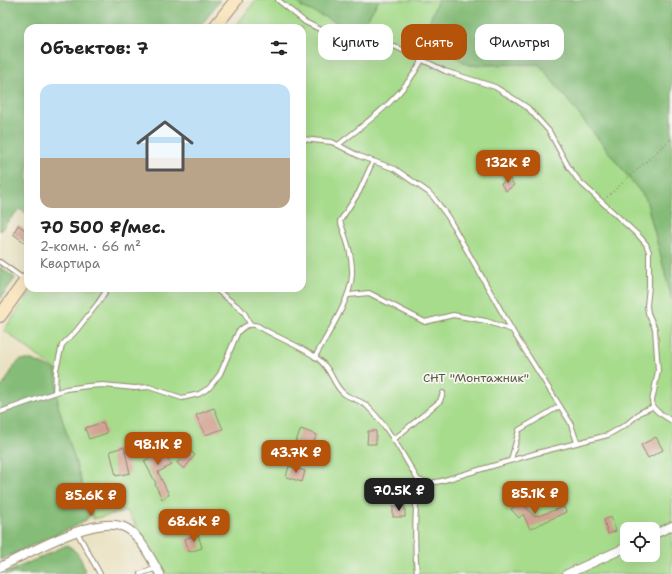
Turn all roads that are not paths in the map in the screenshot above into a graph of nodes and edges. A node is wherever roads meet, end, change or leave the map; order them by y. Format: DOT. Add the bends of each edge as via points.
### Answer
graph roads {
  1 [pos="236,0"];
  2 [pos="278,0"];
  3 [pos="217,24"];
  4 [pos="401,50"];
  5 [pos="422,60"];
  6 [pos="306,139"];
  7 [pos="338,145"];
  8 [pos="372,161"];
  9 [pos="0,262"];
  10 [pos="24,277"];
  11 [pos="24,283"];
  12 [pos="105,292"];
  13 [pos="219,292"];
  14 [pos="349,295"];
  15 [pos="0,316"];
  16 [pos="250,324"];
  17 [pos="512,330"];
  18 [pos="314,357"];
  19 [pos="55,392"];
  20 [pos="443,393"];
  21 [pos="560,406"];
  22 [pos="653,407"];
  23 [pos="0,412"];
  24 [pos="672,421"];
  25 [pos="393,440"];
  26 [pos="577,442"];
  27 [pos="511,460"];
  28 [pos="418,480"];
  29 [pos="672,526"];
  30 [pos="76,532"];
  31 [pos="660,532"];
  32 [pos="620,550"];
  33 [pos="0,567"];
  34 [pos="159,571"];
  35 [pos="100,574"];
  36 [pos="140,574"];
  37 [pos="417,574"];
  38 [pos="567,574"];
  1 -- 3 [label="street"];
  2 -- 4 [label="lane" via="305,22 346,42 368,47 394,46"];
  5 -- 7 [label="lane" via="411,80 401,91"];
  5 -- 22 [label="lane" via="445,71 495,87 528,108 549,131 579,181 646,244 649,252 647,306 655,329 658,371"];
  6 -- 7 [label="lane"];
  7 -- 8 [label="lane"];
  8 -- 14 [label="lane" via="359,192 340,221 349,250 352,275"];
  8 -- 17 [label="lane" via="402,173 434,198 448,217"];
  9 -- 10 [label="lane"];
  11 -- 15 [label="street"];
  12 -- 19 [label="lane" via="62,345 56,370"];
  13 -- 16 [label="lane" via="241,309"];
  14 -- 17 [label="lane" via="369,293 425,322 453,315 486,321"];
  14 -- 18 [label="lane"];
  16 -- 18 [label="lane"];
  16 -- 19 [label="lane" via="238,332 226,363 215,382 199,394 182,398 149,387 103,385"];
  17 -- 21 [label="lane"];
  18 -- 25 [label="lane" via="326,367 343,394 362,402"];
  19 -- 23 [label="lane"];
  20 -- 25 [label="lane" via="440,401"];
  21 -- 26 [label="lane" via="570,422"];
  21 -- 27 [label="lane" via="519,430"];
  22 -- 24 [label="lane"];
  22 -- 26 [label="lane" via="641,412 608,435"];
  25 -- 28 [label="lane"];
  26 -- 27 [label="lane"];
  27 -- 28 [label="lane" via="441,481 430,483"];
  28 -- 37 [label="lane" via="415,553"];
  29 -- 31 [label="street"];
  30 -- 33 [label="street"];
  30 -- 34 [label="street" via="104,524 127,528"];
  30 -- 35 [label="lane"];
  32 -- 38 [label="street"];
  34 -- 36 [label="lane"];
}
